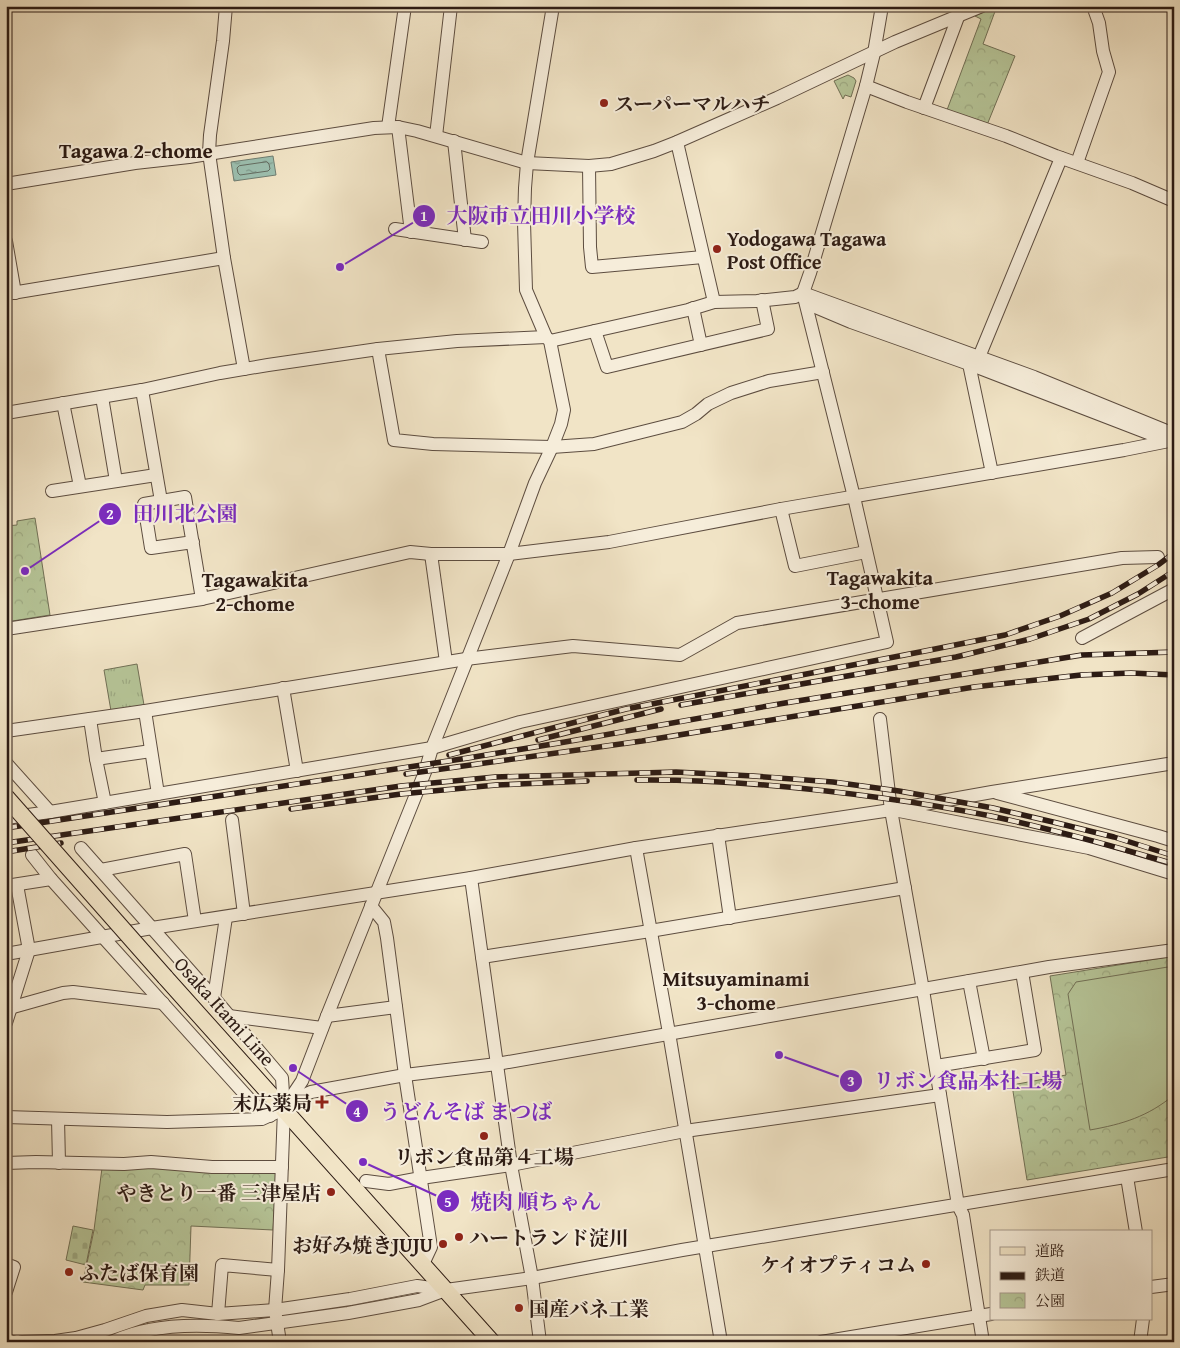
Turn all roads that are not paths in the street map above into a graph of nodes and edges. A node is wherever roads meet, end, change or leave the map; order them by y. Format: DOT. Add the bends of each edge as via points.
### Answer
graph roads {
  1 [pos="226,6"];
  2 [pos="405,6"];
  3 [pos="451,6"];
  4 [pos="554,6"];
  5 [pos="882,6"];
  6 [pos="982,6"];
  7 [pos="1093,6"];
  8 [pos="958,17"];
  9 [pos="874,53"];
  10 [pos="866,86"];
  11 [pos="924,108"];
  12 [pos="393,127"];
  13 [pos="436,136"];
  14 [pos="454,141"];
  15 [pos="677,142"];
  16 [pos="209,153"];
  17 [pos="1061,158"];
  18 [pos="1077,163"];
  19 [pos="527,164"];
  20 [pos="590,166"];
  21 [pos="6,184"];
  22 [pos="1174,201"];
  23 [pos="395,229"];
  24 [pos="411,232"];
  25 [pos="465,240"];
  26 [pos="6,242"];
  27 [pos="482,242"];
  28 [pos="703,257"];
  29 [pos="224,258"];
  30 [pos="10,293"];
  31 [pos="804,298"];
  32 [pos="762,300"];
  33 [pos="714,302"];
  34 [pos="693,308"];
  35 [pos="595,331"];
  36 [pos="548,339"];
  37 [pos="701,345"];
  38 [pos="378,348"];
  39 [pos="974,361"];
  40 [pos="244,369"];
  41 [pos="823,372"];
  42 [pos="142,390"];
  43 [pos="102,397"];
  44 [pos="63,403"];
  45 [pos="6,413"];
  46 [pos="1171,438"];
  47 [pos="552,447"];
  48 [pos="992,473"];
  49 [pos="156,475"];
  50 [pos="116,480"];
  51 [pos="80,486"];
  52 [pos="52,491"];
  53 [pos="854,497"];
  54 [pos="161,501"];
  55 [pos="781,509"];
  56 [pos="192,542"];
  57 [pos="866,552"];
  58 [pos="430,554"];
  59 [pos="509,554"];
  60 [pos="1158,557"];
  61 [pos="1174,589"];
  62 [pos="202,599"];
  63 [pos="877,599"];
  64 [pos="6,628"];
  65 [pos="1082,638"];
  66 [pos="466,659"];
  67 [pos="446,662"];
  68 [pos="283,688"];
  69 [pos="145,711"];
  70 [pos="90,719"];
  71 [pos="880,719"];
  72 [pos="6,732"];
  73 [pos="432,748"];
  74 [pos="151,750"];
  75 [pos="96,759"];
  76 [pos="6,763"];
  77 [pos="1174,763"];
  78 [pos="297,771"];
  79 [pos="992,792"];
  80 [pos="158,794"];
  81 [pos="6,797"];
  82 [pos="105,803"];
  83 [pos="892,810"];
  84 [pos="50,812"];
  85 [pos="6,818"];
  86 [pos="232,820"];
  87 [pos="718,835"];
  88 [pos="1174,841"];
  89 [pos="81,848"];
  90 [pos="636,848"];
  91 [pos="32,854"];
  92 [pos="101,870"];
  93 [pos="1174,874"];
  94 [pos="471,878"];
  95 [pos="51,879"];
  96 [pos="11,886"];
  97 [pos="906,888"];
  98 [pos="377,892"];
  99 [pos="371,906"];
  100 [pos="244,914"];
  101 [pos="226,917"];
  102 [pos="730,918"];
  103 [pos="195,921"];
  104 [pos="152,928"];
  105 [pos="650,931"];
  106 [pos="103,937"];
  107 [pos="29,950"];
  108 [pos="1174,950"];
  109 [pos="6,954"];
  110 [pos="482,957"];
  111 [pos="1022,972"];
  112 [pos="969,981"];
  113 [pos="924,990"];
  114 [pos="214,998"];
  115 [pos="163,1003"];
  116 [pos="396,1007"];
  117 [pos="9,1009"];
  118 [pos="229,1016"];
  119 [pos="326,1016"];
  120 [pos="6,1023"];
  121 [pos="322,1028"];
  122 [pos="669,1033"];
  123 [pos="984,1059"];
  124 [pos="497,1064"];
  125 [pos="936,1066"];
  126 [pos="405,1075"];
  127 [pos="940,1095"];
  128 [pos="277,1112"];
  129 [pos="6,1117"];
  130 [pos="58,1119"];
  131 [pos="685,1131"];
  132 [pos="59,1162"];
  133 [pos="6,1163"];
  134 [pos="511,1165"];
  135 [pos="282,1166"];
  136 [pos="1174,1169"];
  137 [pos="1127,1176"];
  138 [pos="421,1178"];
  139 [pos="366,1181"];
  140 [pos="958,1205"];
  141 [pos="1136,1230"];
  142 [pos="705,1247"];
  143 [pos="6,1264"];
  144 [pos="423,1264"];
  145 [pos="278,1270"];
  146 [pos="532,1278"];
  147 [pos="1174,1284"];
  148 [pos="1152,1287"];
  149 [pos="446,1290"];
  150 [pos="6,1292"];
  151 [pos="218,1314"];
  152 [pos="985,1315"];
  153 [pos="276,1316"];
  154 [pos="1142,1320"];
  155 [pos="107,1338"];
  156 [pos="6,1341"];
  157 [pos="13,1342"];
  158 [pos="22,1342"];
  159 [pos="280,1342"];
  160 [pos="492,1342"];
  161 [pos="540,1342"];
  162 [pos="721,1342"];
  163 [pos="821,1342"];
  164 [pos="983,1342"];
  165 [pos="1140,1342"];
  1 -- 16 [label="street"];
  2 -- 12 [label="street"];
  3 -- 13 [label="street"];
  4 -- 19 [label="street"];
  5 -- 9 [label="street"];
  6 -- 8 [label="street"];
  7 -- 18 [label="street" via="1109,72"];
  8 -- 9 [label="street"];
  8 -- 11 [label="street"];
  9 -- 10 [label="street"];
  9 -- 15 [label="street"];
  10 -- 11 [label="street"];
  10 -- 31 [label="street"];
  11 -- 17 [label="street"];
  12 -- 13 [label="street"];
  12 -- 16 [label="street"];
  12 -- 24 [label="street"];
  13 -- 14 [label="street"];
  14 -- 19 [label="street"];
  14 -- 25 [label="street"];
  15 -- 20 [label="street" via="610,164"];
  15 -- 28 [label="street"];
  16 -- 21 [label="street"];
  16 -- 29 [label="street"];
  17 -- 18 [label="street"];
  17 -- 39 [label="street"];
  18 -- 22 [label="street"];
  19 -- 20 [label="street"];
  19 -- 36 [label="street" via="524,188 526,290"];
  20 -- 28 [label="street" via="592,267"];
  23 -- 24 [label="street"];
  24 -- 25 [label="street"];
  25 -- 27 [label="street"];
  26 -- 30 [label="street"];
  28 -- 33 [label="street"];
  29 -- 30 [label="street"];
  29 -- 40 [label="street"];
  31 -- 32 [label="street"];
  31 -- 39 [label="street" via="851,322"];
  31 -- 41 [label="street"];
  32 -- 33 [label="street"];
  32 -- 37 [label="street" via="768,329"];
  33 -- 34 [label="street"];
  34 -- 35 [label="street"];
  34 -- 37 [label="street"];
  35 -- 36 [label="street"];
  35 -- 37 [label="street" via="607,367"];
  36 -- 38 [label="street" via="457,341"];
  36 -- 47 [label="street" via="564,410"];
  38 -- 40 [label="street"];
  38 -- 47 [label="street" via="394,440"];
  39 -- 46 [label="street" via="1034,377"];
  39 -- 48 [label="street"];
  40 -- 42 [label="street"];
  41 -- 47 [label="street" via="769,381 731,393 682,422 594,444"];
  41 -- 53 [label="street"];
  42 -- 43 [label="street"];
  42 -- 49 [label="street"];
  43 -- 44 [label="street"];
  43 -- 50 [label="street"];
  44 -- 45 [label="street"];
  44 -- 51 [label="street"];
  46 -- 48 [label="street" via="1124,450"];
  47 -- 59 [label="street"];
  48 -- 53 [label="street"];
  49 -- 50 [label="street"];
  49 -- 54 [label="street"];
  50 -- 51 [label="street"];
  51 -- 52 [label="street"];
  53 -- 55 [label="street"];
  53 -- 57 [label="street"];
  54 -- 56 [label="street" via="185,497"];
  54 -- 56 [label="street" via="144,504 151,548"];
  55 -- 57 [label="street" via="795,566"];
  55 -- 59 [label="street" via="609,542"];
  56 -- 62 [label="street"];
  57 -- 63 [label="street"];
  58 -- 59 [label="street"];
  58 -- 62 [label="street" via="410,552 394,555"];
  58 -- 67 [label="street"];
  59 -- 66 [label="street"];
  60 -- 63 [label="street" via="1122,558"];
  61 -- 65 [label="street"];
  62 -- 64 [label="street"];
  63 -- 66 [label="street" via="737,623 680,655 573,646"];
  63 -- 73 [label="street" via="887,642 520,722"];
  66 -- 67 [label="street"];
  66 -- 73 [label="street"];
  67 -- 68 [label="street"];
  68 -- 69 [label="street"];
  68 -- 78 [label="street"];
  69 -- 70 [label="street"];
  69 -- 74 [label="street"];
  70 -- 72 [label="street"];
  70 -- 75 [label="street"];
  71 -- 83 [label="street"];
  73 -- 78 [label="street"];
  73 -- 98 [label="street"];
  74 -- 75 [label="street"];
  74 -- 80 [label="street"];
  75 -- 82 [label="street"];
  76 -- 84 [label="street"];
  77 -- 79 [label="street"];
  78 -- 80 [label="street"];
  79 -- 83 [label="street"];
  79 -- 88 [label="street"];
  80 -- 82 [label="street"];
  81 -- 128 [label="main road, Osaka Itami Line, bridge" via="165,977"];
  82 -- 84 [label="street"];
  83 -- 87 [label="street"];
  83 -- 93 [label="street" via="1089,848"];
  83 -- 97 [label="street"];
  84 -- 85 [label="street"];
  86 -- 100 [label="street"];
  87 -- 90 [label="street"];
  87 -- 102 [label="street"];
  89 -- 92 [label="street"];
  90 -- 94 [label="street"];
  90 -- 105 [label="street"];
  91 -- 95 [label="street"];
  92 -- 103 [label="street" via="185,854"];
  92 -- 104 [label="street"];
  94 -- 98 [label="street"];
  94 -- 110 [label="street"];
  95 -- 96 [label="street"];
  95 -- 106 [label="street"];
  96 -- 107 [label="street"];
  97 -- 102 [label="street"];
  97 -- 113 [label="street"];
  98 -- 99 [label="street"];
  98 -- 100 [label="street"];
  99 -- 116 [label="street" via="384,922"];
  99 -- 119 [label="street"];
  100 -- 101 [label="street"];
  101 -- 103 [label="street"];
  101 -- 114 [label="street"];
  102 -- 105 [label="street"];
  103 -- 104 [label="street"];
  104 -- 106 [label="street"];
  104 -- 114 [label="street"];
  105 -- 110 [label="street"];
  105 -- 122 [label="street"];
  106 -- 107 [label="street"];
  106 -- 115 [label="street"];
  107 -- 109 [label="street"];
  107 -- 117 [label="street"];
  108 -- 111 [label="street"];
  110 -- 124 [label="street"];
  111 -- 112 [label="street"];
  111 -- 123 [label="street" via="1035,1050"];
  112 -- 113 [label="street"];
  112 -- 123 [label="street"];
  113 -- 122 [label="street"];
  113 -- 125 [label="street"];
  114 -- 118 [label="street"];
  115 -- 117 [label="street" via="73,992"];
  115 -- 128 [label="street" via="261,1112"];
  116 -- 119 [label="street"];
  116 -- 126 [label="street"];
  117 -- 120 [label="street"];
  118 -- 121 [label="street"];
  118 -- 128 [label="street" via="280,1075"];
  119 -- 121 [label="street"];
  121 -- 128 [label="street" via="302,1081"];
  122 -- 124 [label="street"];
  122 -- 131 [label="street"];
  123 -- 125 [label="street"];
  124 -- 126 [label="street"];
  124 -- 134 [label="street"];
  125 -- 127 [label="street"];
  126 -- 128 [label="street" via="311,1092"];
  126 -- 138 [label="street"];
  127 -- 131 [label="street"];
  127 -- 140 [label="street"];
  128 -- 130 [label="street" via="262,1119 168,1122"];
  128 -- 135 [label="street"];
  128 -- 144 [label="main road, Osaka Itami Line"];
  129 -- 130 [label="street"];
  130 -- 132 [label="street"];
  131 -- 134 [label="street"];
  131 -- 142 [label="street"];
  132 -- 133 [label="street"];
  132 -- 135 [label="street"];
  134 -- 138 [label="street"];
  134 -- 146 [label="street"];
  135 -- 145 [label="street"];
  136 -- 137 [label="street"];
  137 -- 140 [label="street"];
  137 -- 141 [label="street"];
  138 -- 139 [label="street" via="389,1184"];
  138 -- 144 [label="street" via="431,1246"];
  140 -- 142 [label="street"];
  140 -- 152 [label="street" via="964,1216"];
  142 -- 146 [label="street"];
  142 -- 162 [label="street"];
  143 -- 150 [label="street" via="14,1267"];
  144 -- 149 [label="main road, Osaka Itami Line"];
  145 -- 151 [label="street" via="222,1265"];
  145 -- 153 [label="street"];
  146 -- 149 [label="street"];
  146 -- 161 [label="street"];
  147 -- 148 [label="street"];
  149 -- 153 [label="street" via="418,1286"];
  149 -- 160 [label="main road, Osaka Itami Line"];
  151 -- 153 [label="street"];
  151 -- 155 [label="street" via="182,1310 146,1316"];
  152 -- 163 [label="street"];
  152 -- 164 [label="street"];
  153 -- 155 [label="street" via="240,1328 169,1327"];
  153 -- 159 [label="street"];
  154 -- 165 [label="street"];
  155 -- 158 [label="street"];
  156 -- 157 [label="street"];
}
